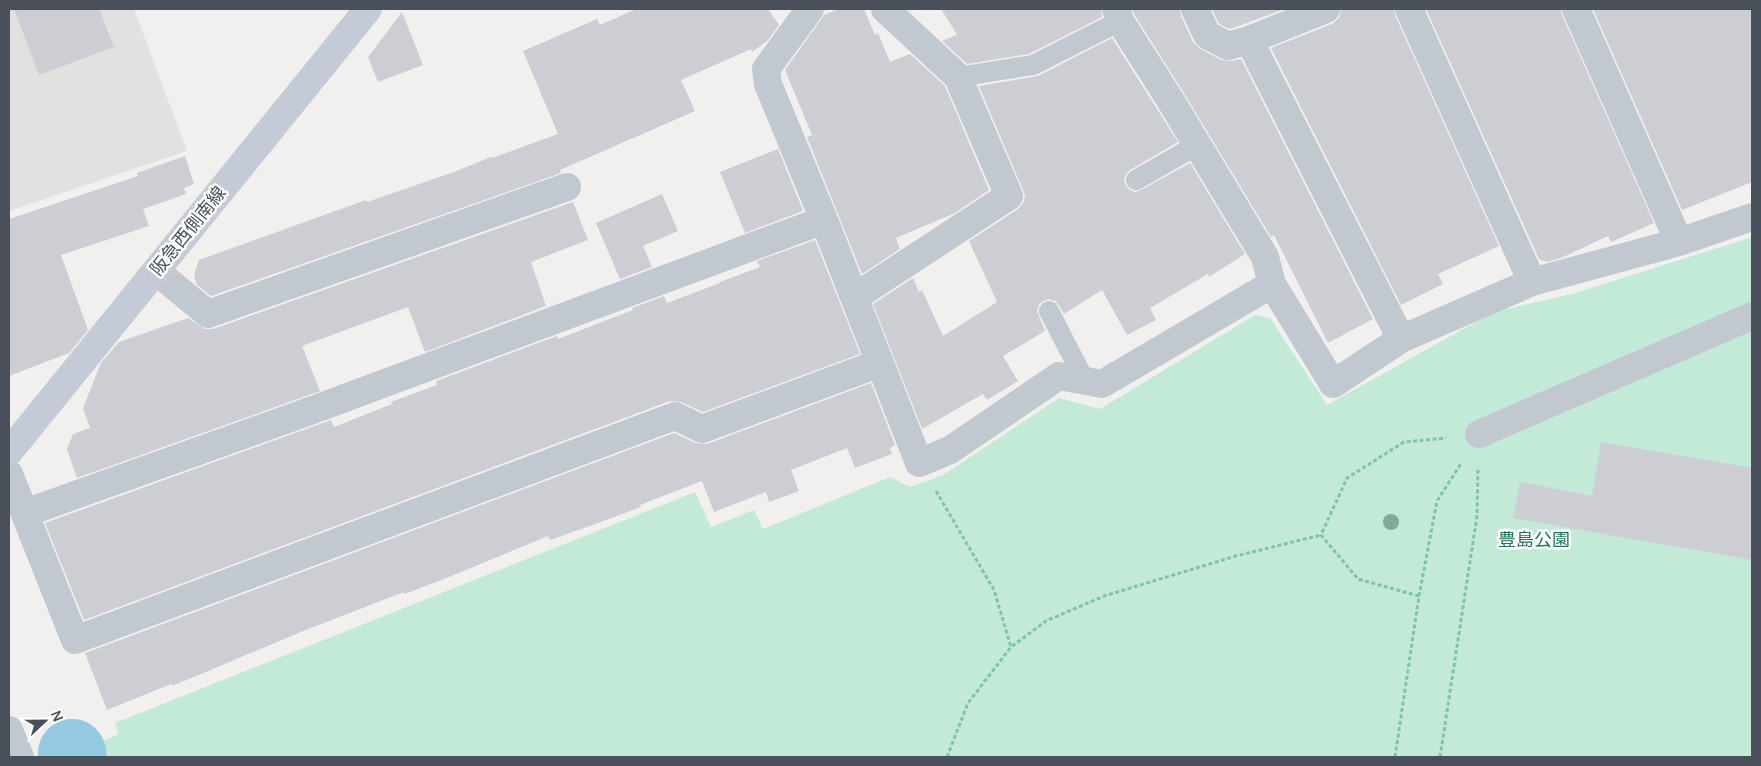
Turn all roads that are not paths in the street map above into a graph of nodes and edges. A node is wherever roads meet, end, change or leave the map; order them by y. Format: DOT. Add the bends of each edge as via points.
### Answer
graph roads {
  1 [pos="368,9"];
  2 [pos="810,9"];
  3 [pos="885,9"];
  4 [pos="1195,9"];
  5 [pos="1326,9"];
  6 [pos="1409,9"];
  7 [pos="1576,9"];
  8 [pos="1118,15"];
  9 [pos="1249,40"];
  10 [pos="958,77"];
  11 [pos="1197,145"];
  12 [pos="1136,180"];
  13 [pos="567,187"];
  14 [pos="1752,217"];
  15 [pos="824,220"];
  16 [pos="1679,242"];
  17 [pos="156,271"];
  18 [pos="1532,282"];
  19 [pos="1272,284"];
  20 [pos="855,297"];
  21 [pos="1049,311"];
  22 [pos="1752,316"];
  23 [pos="1401,339"];
  24 [pos="880,363"];
  25 [pos="1085,381"];
  26 [pos="1479,434"];
  27 [pos="9,452"];
  28 [pos="9,474"];
  29 [pos="26,513"];
  30 [pos="9,730"];
  31 [pos="20,757"];
  1 -- 17 [label="street, 阪急西側南線"];
  2 -- 15 [label="street" via="766,69 768,84"];
  3 -- 10 [label="street"];
  4 -- 9 [label="street" via="1207,35 1228,46"];
  5 -- 9 [label="street"];
  6 -- 18 [label="street"];
  7 -- 16 [label="street"];
  8 -- 10 [label="lane" via="1033,65"];
  8 -- 11 [label="street"];
  9 -- 23 [label="street"];
  10 -- 20 [label="street" via="1009,196"];
  11 -- 12 [label="lane"];
  11 -- 19 [label="street" via="1265,257"];
  13 -- 17 [label="street" via="208,314"];
  14 -- 16 [label="street"];
  15 -- 20 [label="street"];
  15 -- 29 [label="street"];
  16 -- 18 [label="street"];
  17 -- 27 [label="street, 阪急西側南線"];
  18 -- 23 [label="street"];
  19 -- 23 [label="street" via="1333,384"];
  19 -- 25 [label="street" via="1102,384"];
  20 -- 24 [label="street"];
  21 -- 25 [label="lane"];
  22 -- 26 [label="street"];
  24 -- 25 [label="street" via="919,463 950,450 1059,376"];
  24 -- 29 [label="street" via="702,428 675,416 75,640"];
  28 -- 29 [label="street"];
  30 -- 31 [label="street"];
}
